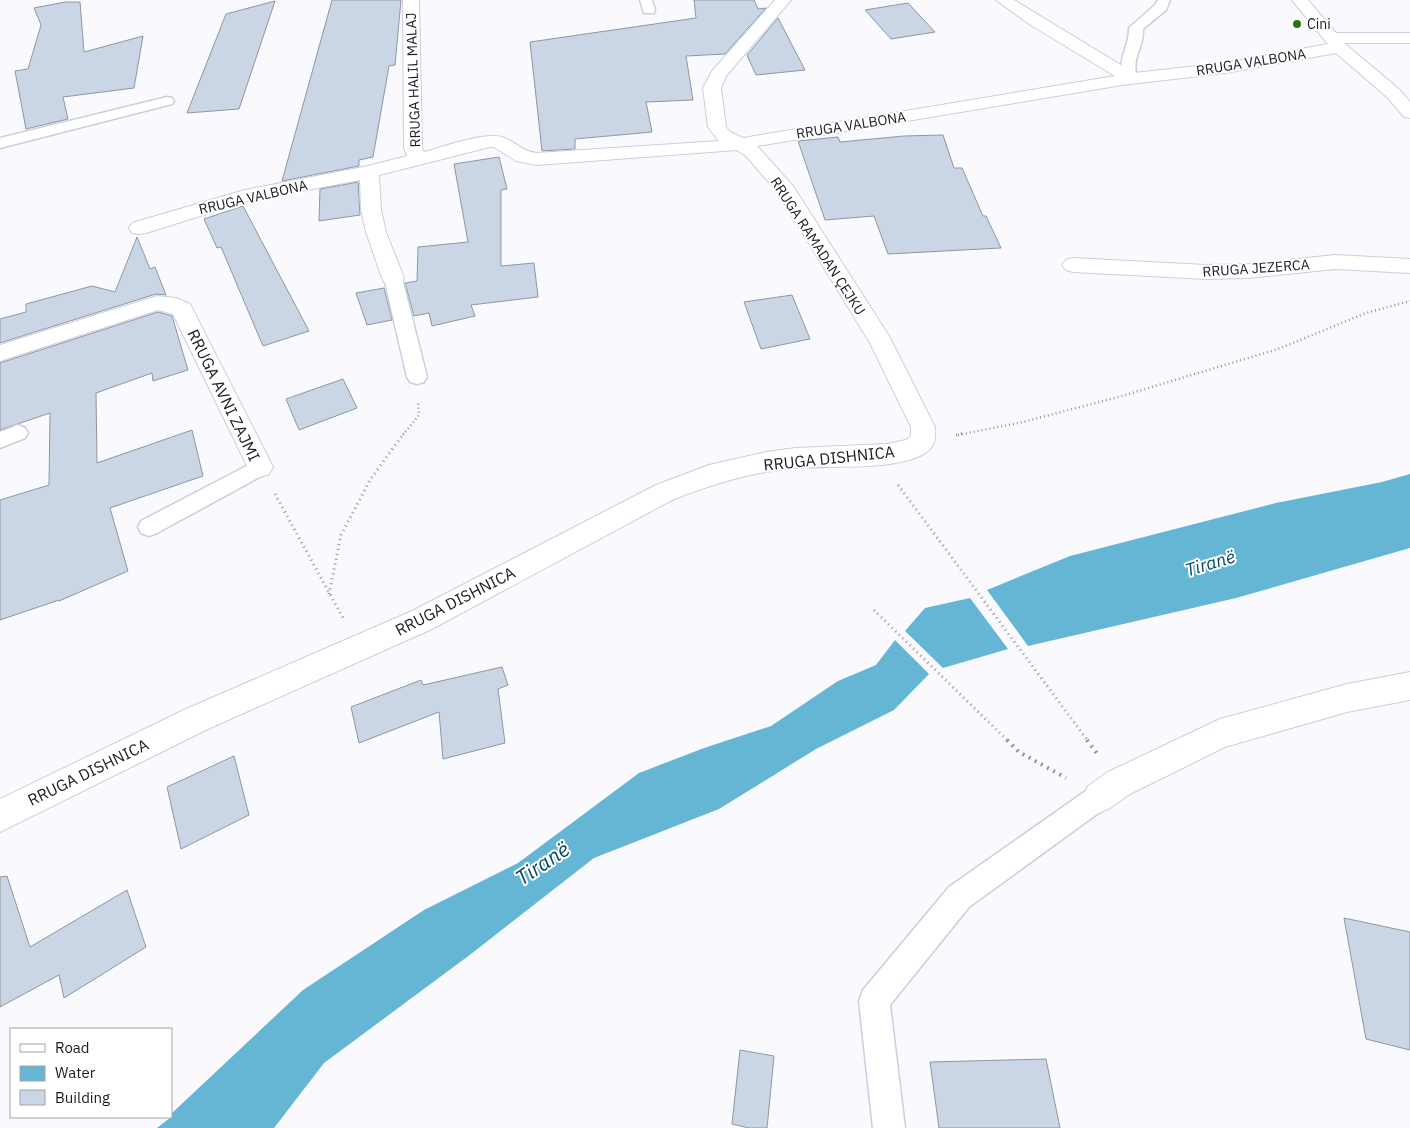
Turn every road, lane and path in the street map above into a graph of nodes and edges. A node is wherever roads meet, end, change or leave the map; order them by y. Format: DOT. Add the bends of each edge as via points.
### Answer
graph roads {
  1 [pos="411,0"];
  2 [pos="783,0"];
  3 [pos="1004,0"];
  4 [pos="1164,0"];
  5 [pos="1300,0"];
  6 [pos="1410,38"];
  7 [pos="1335,43"];
  8 [pos="1130,78"];
  9 [pos="167,100"];
  10 [pos="1410,114"];
  11 [pos="0,143"];
  12 [pos="741,144"];
  13 [pos="418,159"];
  14 [pos="368,172"];
  15 [pos="139,228"];
  16 [pos="1073,265"];
  17 [pos="1410,266"];
  18 [pos="393,278"];
  19 [pos="1410,300"];
  20 [pos="0,353"];
  21 [pos="417,377"];
  22 [pos="924,440"];
  23 [pos="260,468"];
  24 [pos="897,484"];
  25 [pos="149,527"];
  26 [pos="329,594"];
  27 [pos="874,610"];
  28 [pos="359,648"];
  29 [pos="1410,686"];
  30 [pos="1075,726"];
  31 [pos="1099,797"];
  32 [pos="0,816"];
  33 [pos="889,1128"];
  1 -- 13 [label="street, RRUGA HALIL MALAJ" via="413,148"];
  2 -- 12 [label="street, RRUGA RAMADAN ÇEJKU" via="718,75 712,88 717,127 724,136"];
  3 -- 8 [label="street"];
  4 -- 8 [label="lane" via="1161,7 1136,28 1137,37 1126,59"];
  5 -- 7 [label="street"];
  6 -- 7 [label="street, RRUGA VALBONA"];
  7 -- 8 [label="street, RRUGA VALBONA" via="1225,68"];
  7 -- 10 [label="street" via="1394,94"];
  8 -- 12 [label="street, RRUGA VALBONA"];
  9 -- 11 [label="lane"];
  12 -- 13 [label="street, RRUGA VALBONA" via="537,159 523,157 500,142 490,140"];
  12 -- 22 [label="street, RRUGA RAMADAN ÇEJKU" via="753,152 786,190 881,342 923,427"];
  13 -- 14 [label="street, RRUGA VALBONA"];
  14 -- 15 [label="street, RRUGA VALBONA" via="245,196"];
  14 -- 18 [label="street" via="371,210"];
  16 -- 17 [label="street, RRUGA JEZERCA" via="1213,272 1335,262"];
  18 -- 21 [label="lane"];
  19 -- 22 [label="path" via="1356,314 1296,342 1134,394 996,428"];
  20 -- 23 [label="street, RRUGA AVNI ZAJMI" via="157,303 176,305 182,309"];
  21 -- 26 [label="path" via="419,415 370,480 341,535"];
  22 -- 28 [label="street, RRUGA DISHNICA" via="913,448 887,454 796,458 709,475 665,492 422,620"];
  23 -- 25 [label="lane"];
  23 -- 26 [label="path, RRUGA AVNI ZAJMI"];
  24 -- 30 [label="path"];
  26 -- 28 [label="path, RRUGA AVNI ZAJMI"];
  27 -- 31 [label="path" via="1019,752"];
  28 -- 32 [label="street, RRUGA DISHNICA" via="197,719"];
  29 -- 31 [label="street" via="1347,698 1220,734 1120,783"];
  31 -- 33 [label="lane" via="959,897 874,1001"];
}
